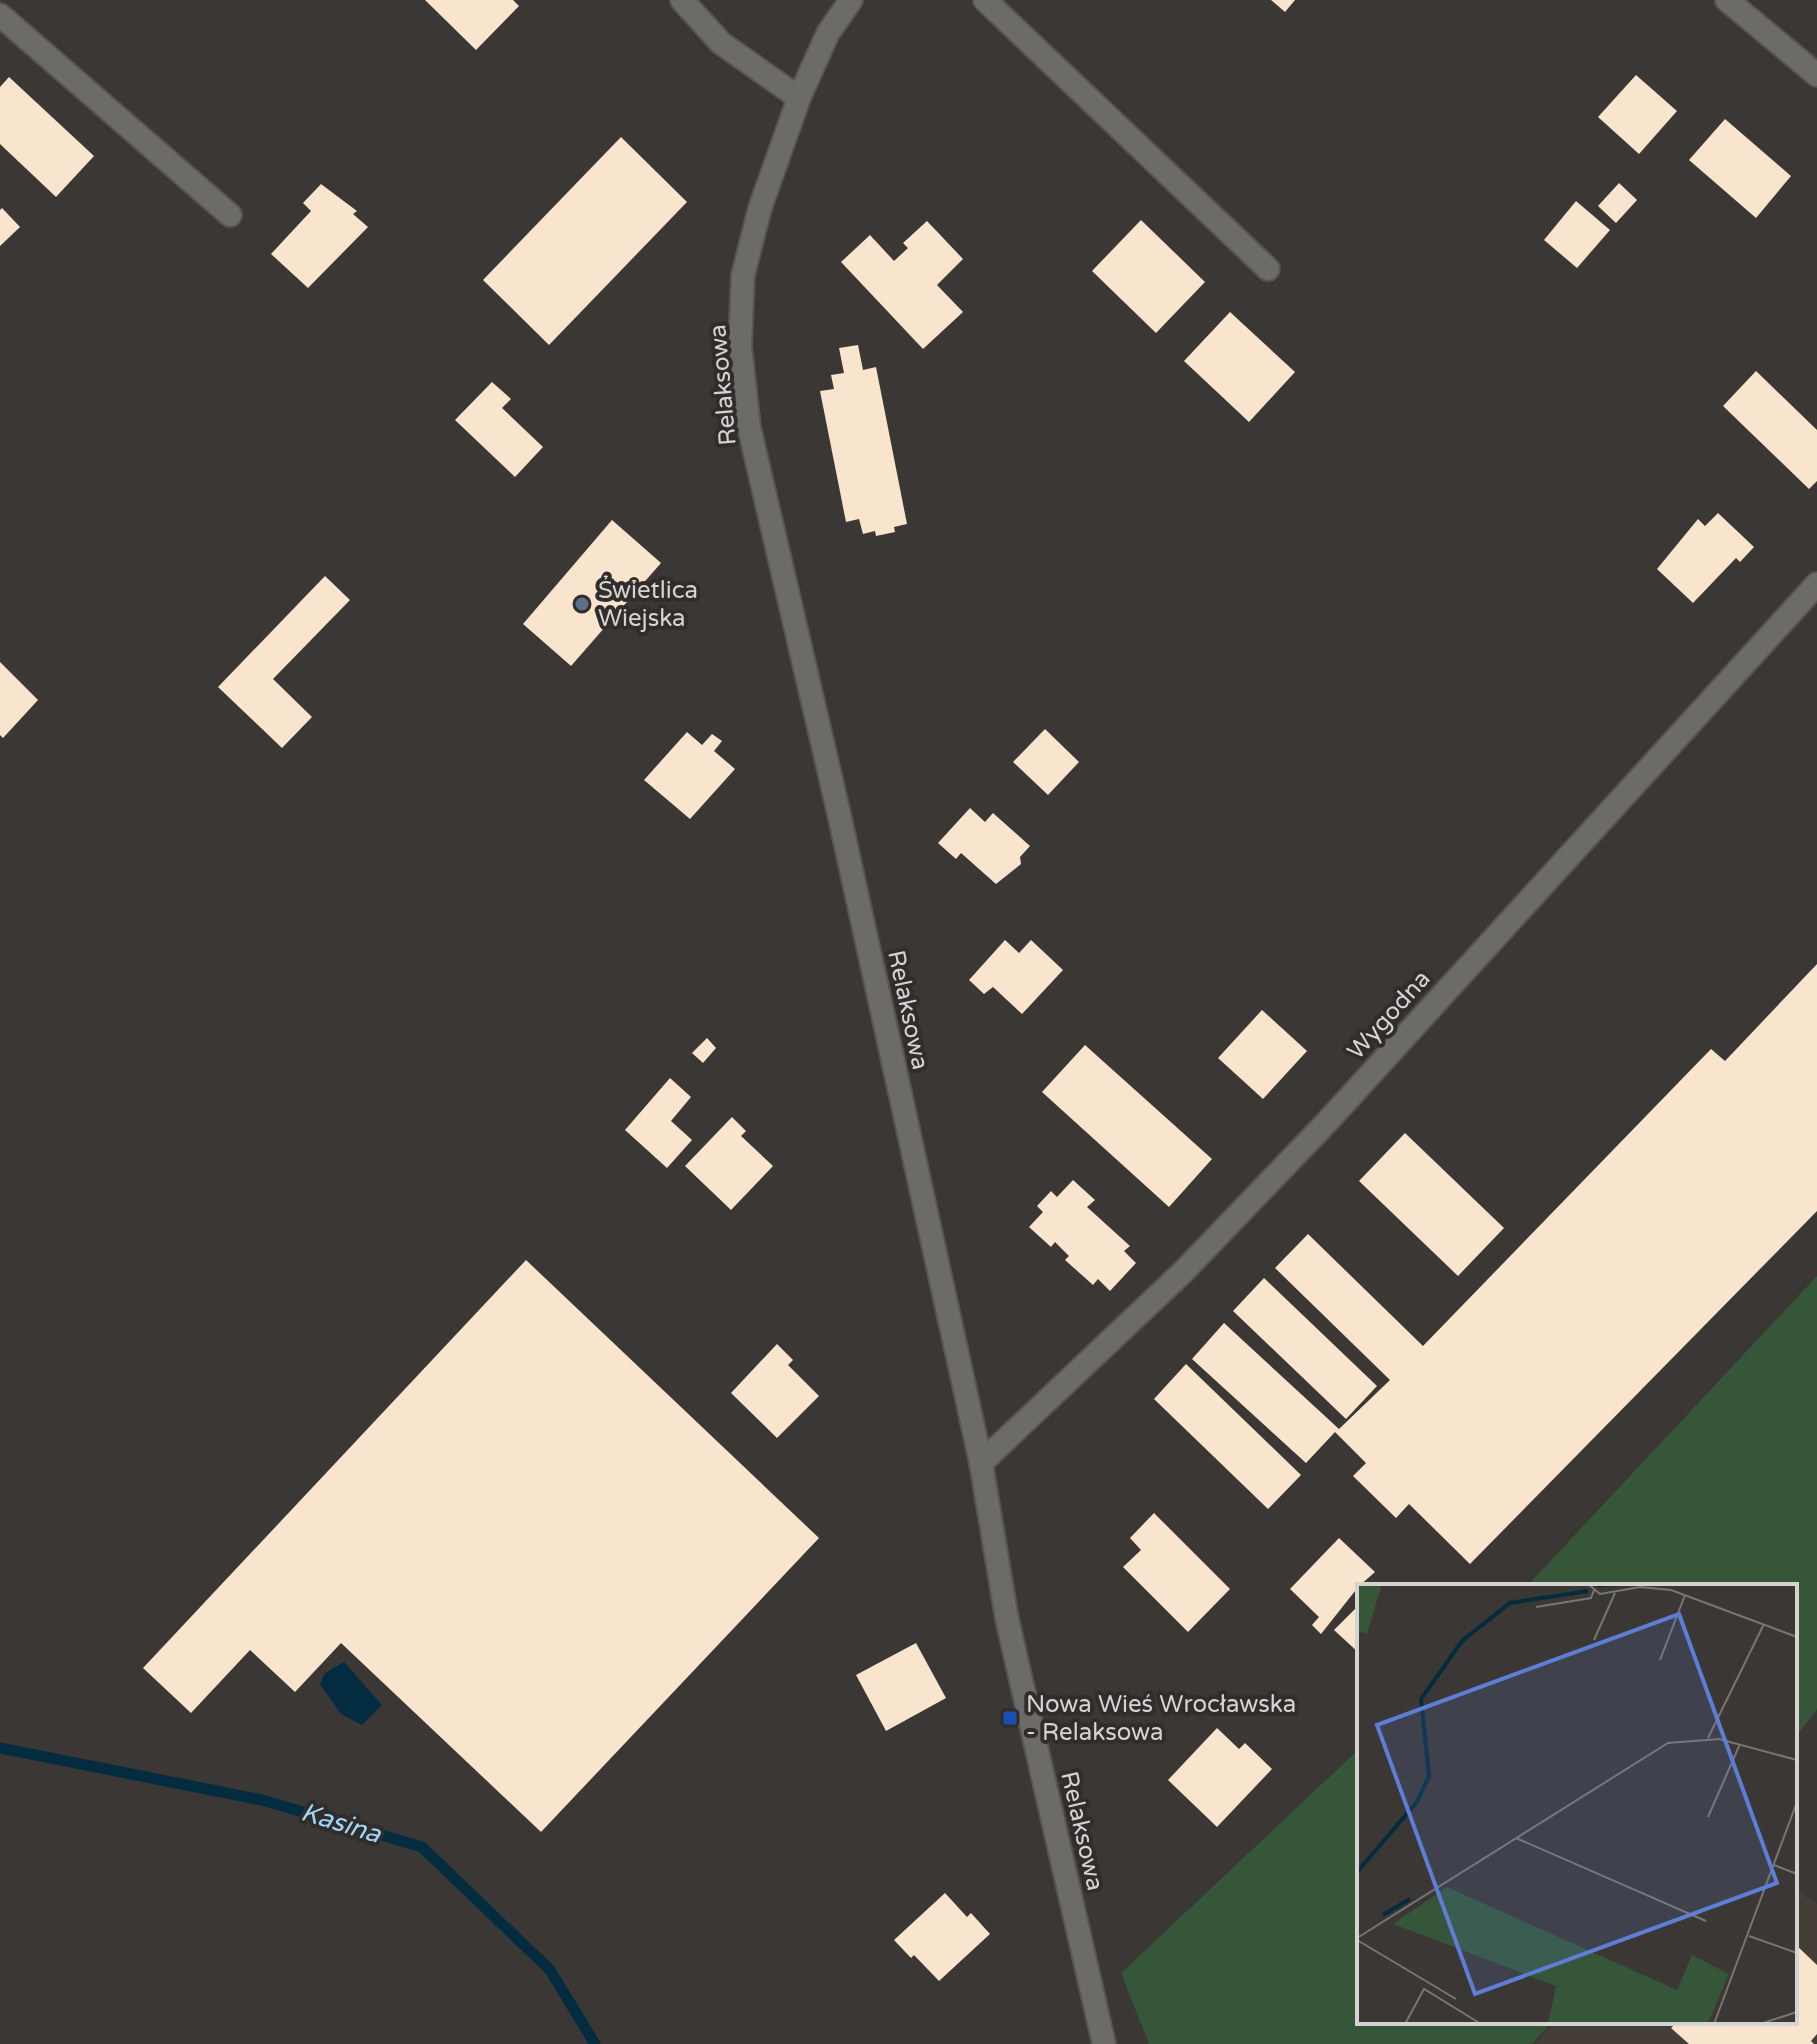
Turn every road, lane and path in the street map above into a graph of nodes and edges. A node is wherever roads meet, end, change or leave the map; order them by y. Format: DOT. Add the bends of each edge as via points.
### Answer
graph roads {
  1 [pos="682,0"];
  2 [pos="851,0"];
  3 [pos="985,0"];
  4 [pos="1727,0"];
  5 [pos="0,15"];
  6 [pos="1817,75"];
  7 [pos="799,98"];
  8 [pos="230,215"];
  9 [pos="1268,269"];
  10 [pos="1817,584"];
  11 [pos="981,1463"];
  12 [pos="1104,2044"];
  1 -- 7 [label="street" via="721,43"];
  2 -- 7 [label="street, Relaksowa" via="828,33"];
  3 -- 9 [label="street"];
  4 -- 6 [label="street"];
  5 -- 8 [label="street"];
  7 -- 11 [label="street, Relaksowa" via="760,208 743,275 740,346 749,427"];
  10 -- 11 [label="street, Wygodna" via="1327,1122 1184,1271"];
  11 -- 12 [label="street, Relaksowa" via="1007,1619"];
}
